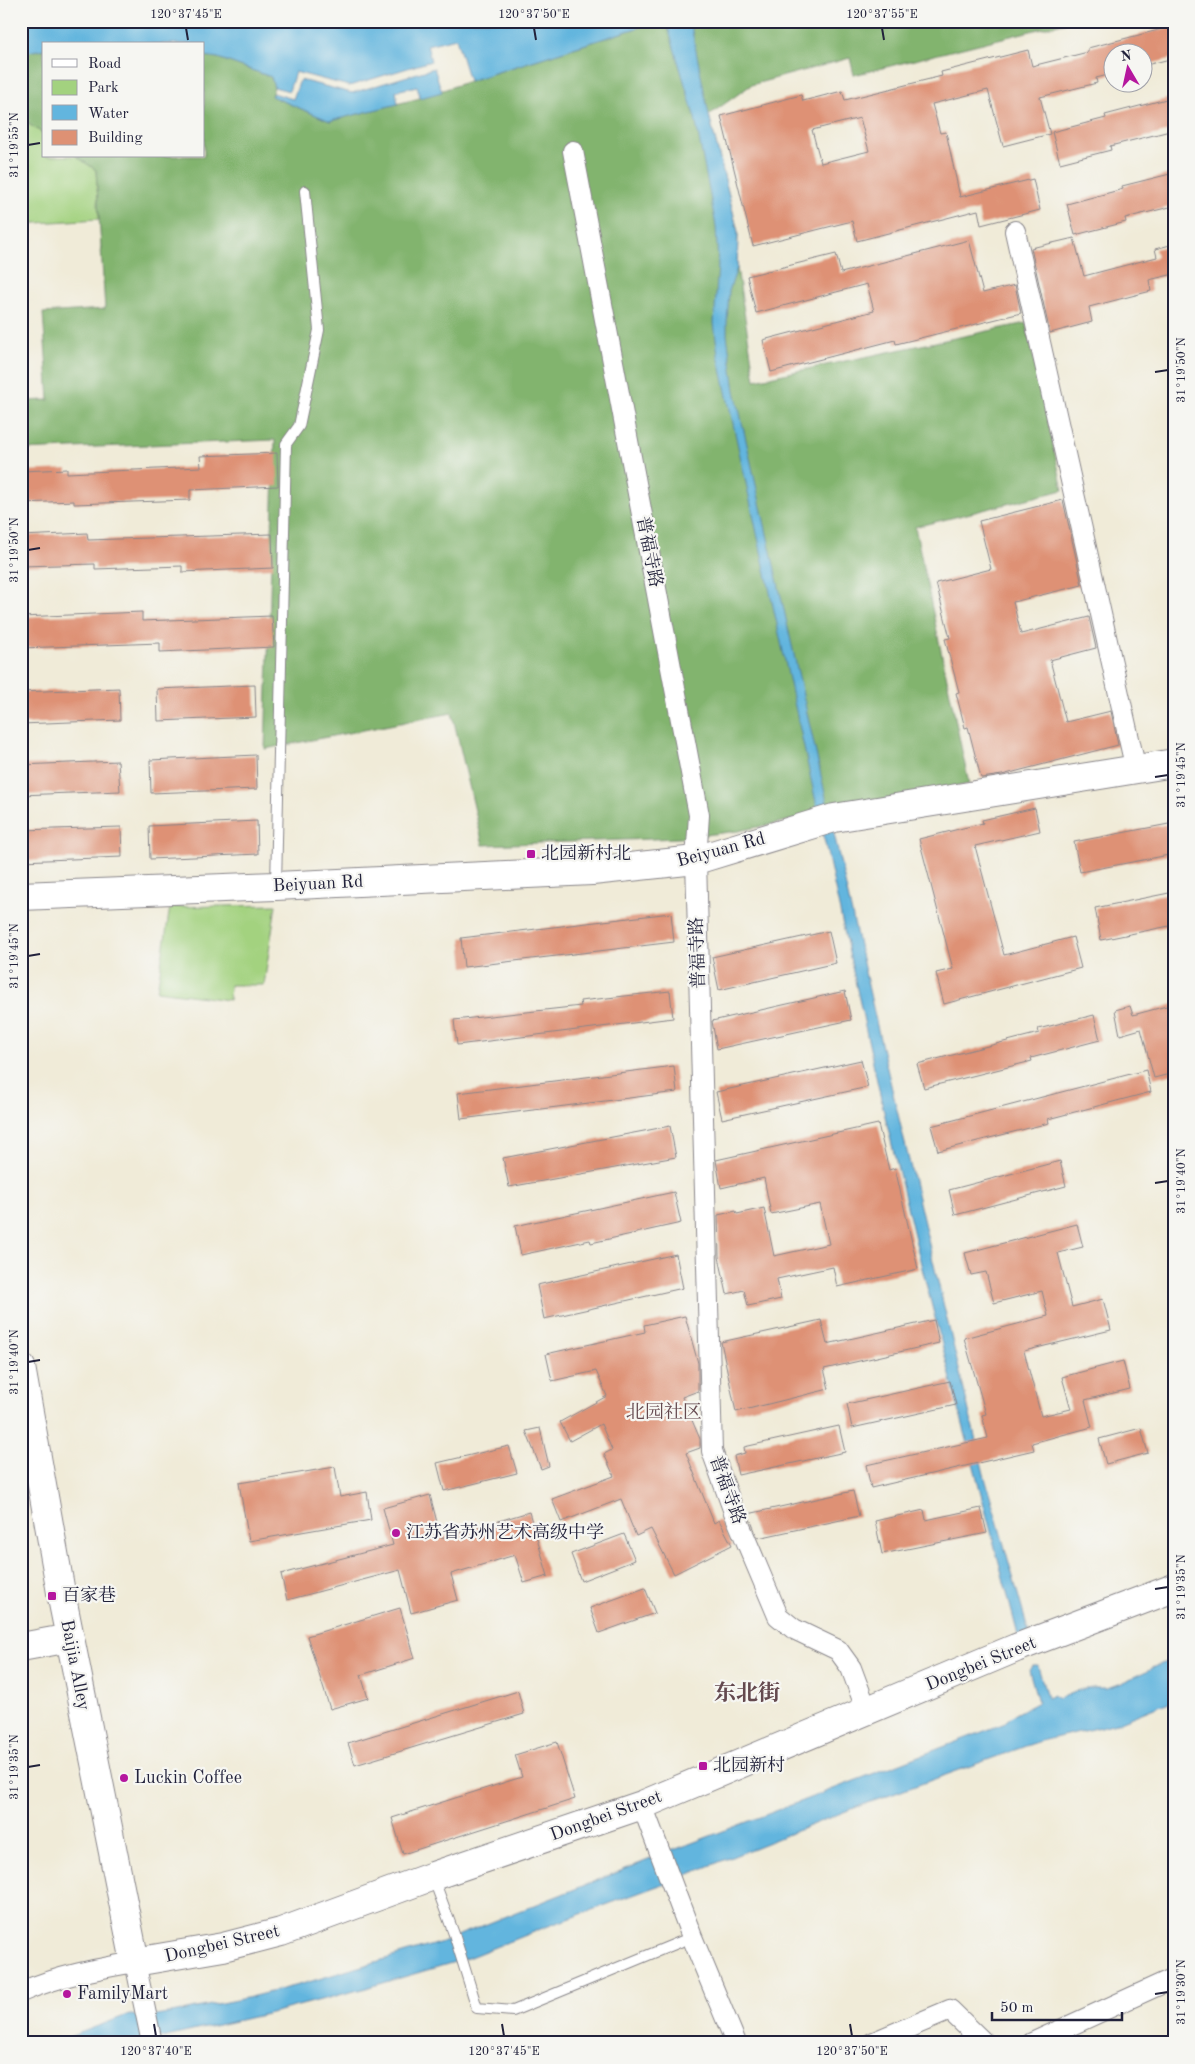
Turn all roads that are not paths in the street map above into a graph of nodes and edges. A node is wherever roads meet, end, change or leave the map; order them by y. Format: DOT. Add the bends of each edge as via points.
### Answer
graph roads {
  1 [pos="573,151"];
  2 [pos="305,191"];
  3 [pos="1015,231"];
  4 [pos="1174,763"];
  5 [pos="1136,770"];
  6 [pos="696,860"];
  7 [pos="276,886"];
  8 [pos="21,896"];
  9 [pos="21,1367"];
  10 [pos="1174,1588"];
  11 [pos="70,1638"];
  12 [pos="21,1647"];
  13 [pos="867,1711"];
  14 [pos="642,1804"];
  15 [pos="433,1876"];
  16 [pos="692,1938"];
  17 [pos="135,1962"];
  18 [pos="1174,1978"];
  19 [pos="21,1992"];
  20 [pos="152,2043"];
  21 [pos="736,2043"];
  22 [pos="872,2043"];
  23 [pos="984,2043"];
  24 [pos="1032,2043"];
  1 -- 6 [label="street, 普福寺路" via="699,815"];
  2 -- 7 [label="lane" via="319,330 299,426 286,444"];
  3 -- 5 [label="street"];
  4 -- 5 [label="street, Beiyuan Rd"];
  5 -- 6 [label="street, Beiyuan Rd" via="826,820"];
  6 -- 7 [label="street, Beiyuan Rd" via="592,871"];
  6 -- 13 [label="street, 普福寺路" via="712,1452 778,1616 794,1629 838,1650 852,1668"];
  7 -- 8 [label="street, Beiyuan Rd"];
  9 -- 11 [label="street, Baijia Alley"];
  10 -- 13 [label="street, Dongbei Street" via="1016,1648"];
  11 -- 12 [label="street"];
  11 -- 17 [label="street, Baijia Alley"];
  13 -- 14 [label="street, Dongbei Street"];
  14 -- 15 [label="street, Dongbei Street"];
  14 -- 16 [label="street"];
  15 -- 16 [label="lane" via="477,2008 514,2011"];
  15 -- 17 [label="street, Dongbei Street" via="261,1938"];
  16 -- 21 [label="street"];
  17 -- 19 [label="street, Dongbei Street" via="77,1973"];
  17 -- 20 [label="street"];
  18 -- 24 [label="street"];
  22 -- 23 [label="street" via="950,2010"];
}
